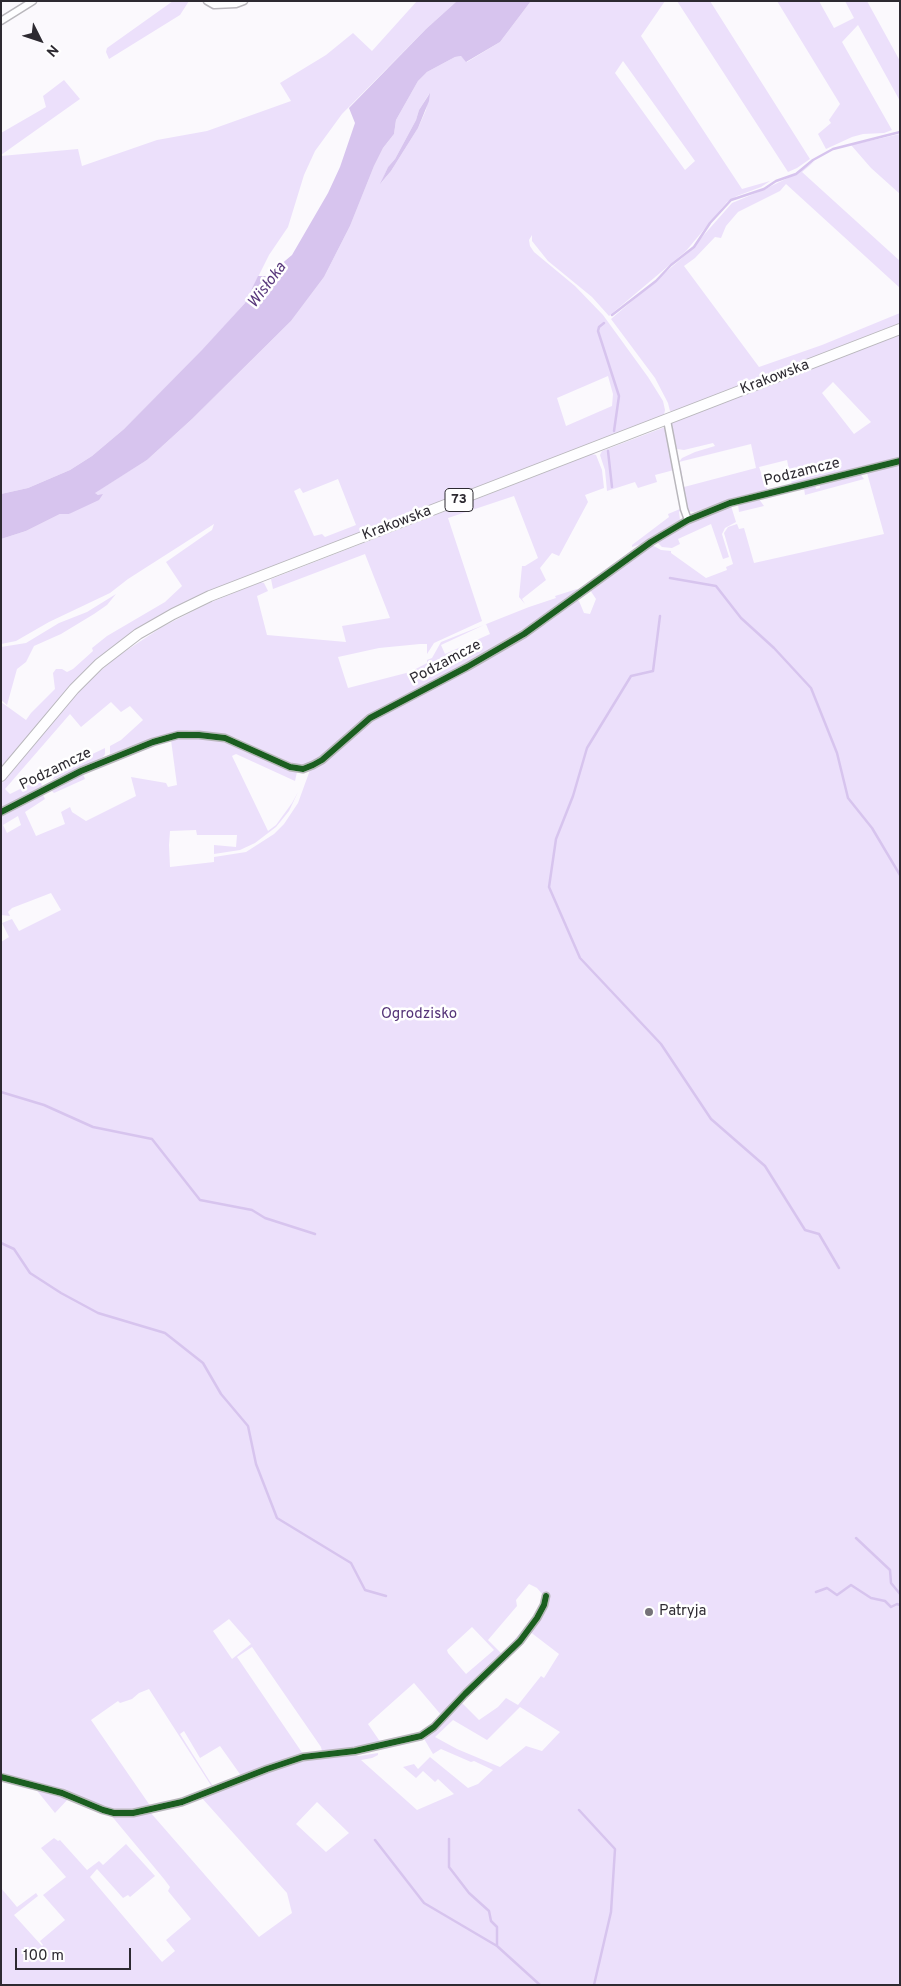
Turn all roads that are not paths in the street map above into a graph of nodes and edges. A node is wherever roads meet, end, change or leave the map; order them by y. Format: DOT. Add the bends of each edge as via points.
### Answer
graph roads {
  1 [pos="33,1"];
  2 [pos="207,1"];
  3 [pos="244,1"];
  4 [pos="1,21"];
  5 [pos="900,329"];
  6 [pos="667,420"];
  7 [pos="900,461"];
  8 [pos="688,520"];
  9 [pos="1,776"];
  10 [pos="1,812"];
  11 [pos="546,1596"];
  12 [pos="1,1777"];
  1 -- 4 [label="street"];
  2 -- 3 [label="street" via="214,5"];
  5 -- 6 [label="main road, Krakowska / 73"];
  6 -- 8 [label="street"];
  6 -- 9 [label="main road, Krakowska / 73" via="210,596 173,614 138,634 99,664"];
  7 -- 8 [label="street, Podzamcze" via="730,503"];
  8 -- 10 [label="street, Podzamcze" via="524,634 370,718 313,765 290,767 225,738 178,735 93,766"];
  11 -- 12 [label="street" via="537,1618 520,1641 434,1727 421,1736 355,1751 303,1757 182,1802 133,1813 103,1810 62,1793"];
}
